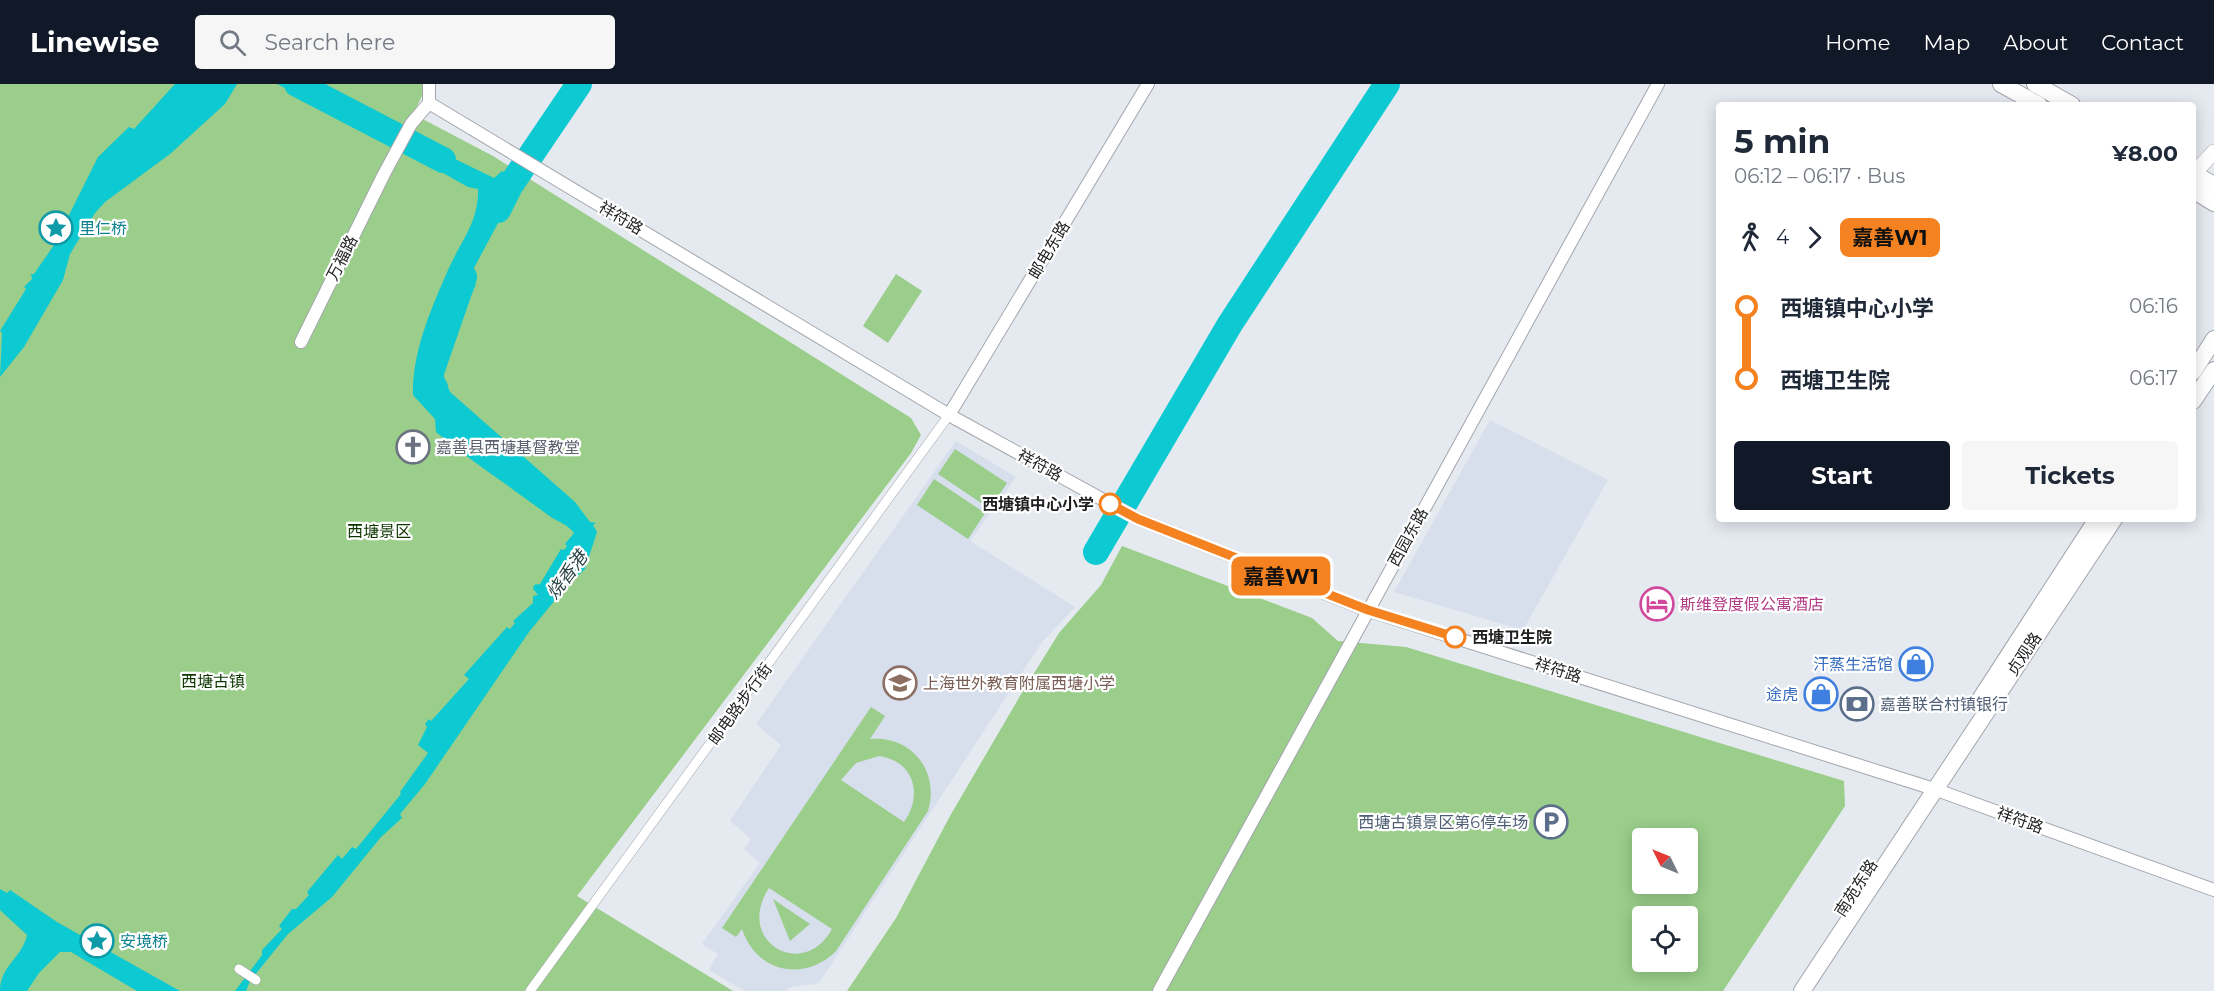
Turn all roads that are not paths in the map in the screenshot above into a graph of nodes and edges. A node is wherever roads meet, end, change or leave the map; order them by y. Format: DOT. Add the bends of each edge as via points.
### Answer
graph roads {
  1 [pos="429,84"];
  2 [pos="1148,84"];
  3 [pos="1658,84"];
  4 [pos="2001,84"];
  5 [pos="2035,84"];
  6 [pos="2034,102"];
  7 [pos="2067,102"];
  8 [pos="429,103"];
  9 [pos="2214,153"];
  10 [pos="2196,174"];
  11 [pos="2196,178"];
  12 [pos="2196,181"];
  13 [pos="2214,185"];
  14 [pos="2214,203"];
  15 [pos="2214,339"];
  16 [pos="300,342"];
  17 [pos="2196,367"];
  18 [pos="2214,370"];
  19 [pos="2196,397"];
  20 [pos="949,416"];
  21 [pos="2095,522"];
  22 [pos="2112,522"];
  23 [pos="1368,610"];
  24 [pos="1929,787"];
  25 [pos="2214,890"];
  26 [pos="239,969"];
  27 [pos="256,980"];
  28 [pos="530,991"];
  29 [pos="1159,991"];
  30 [pos="1789,991"];
  31 [pos="1802,991"];
  1 -- 8 [label="street"];
  2 -- 20 [label="street, 邮电东路"];
  3 -- 23 [label="street, 西园东路"];
  4 -- 6 [label="main road"];
  5 -- 7 [label="main road"];
  8 -- 16 [label="street, 万福路" via="411,124 384,174"];
  8 -- 20 [label="street, 祥符路"];
  9 -- 10 [label="street"];
  11 -- 13 [label="main road"];
  12 -- 14 [label="main road"];
  15 -- 17 [label="main road"];
  18 -- 19 [label="main road"];
  20 -- 23 [label="street, 祥符路" via="1138,519"];
  20 -- 28 [label="street, 邮电路步行街"];
  21 -- 24 [label="main road, 贞观路"];
  22 -- 24 [label="main road, 贞观路"];
  23 -- 24 [label="street, 祥符路"];
  23 -- 29 [label="street, 西园东路"];
  24 -- 25 [label="street, 祥符路"];
  24 -- 30 [label="main road, 南苑东路"];
  24 -- 31 [label="main road, 南苑东路"];
  26 -- 27 [label="street"];
}
